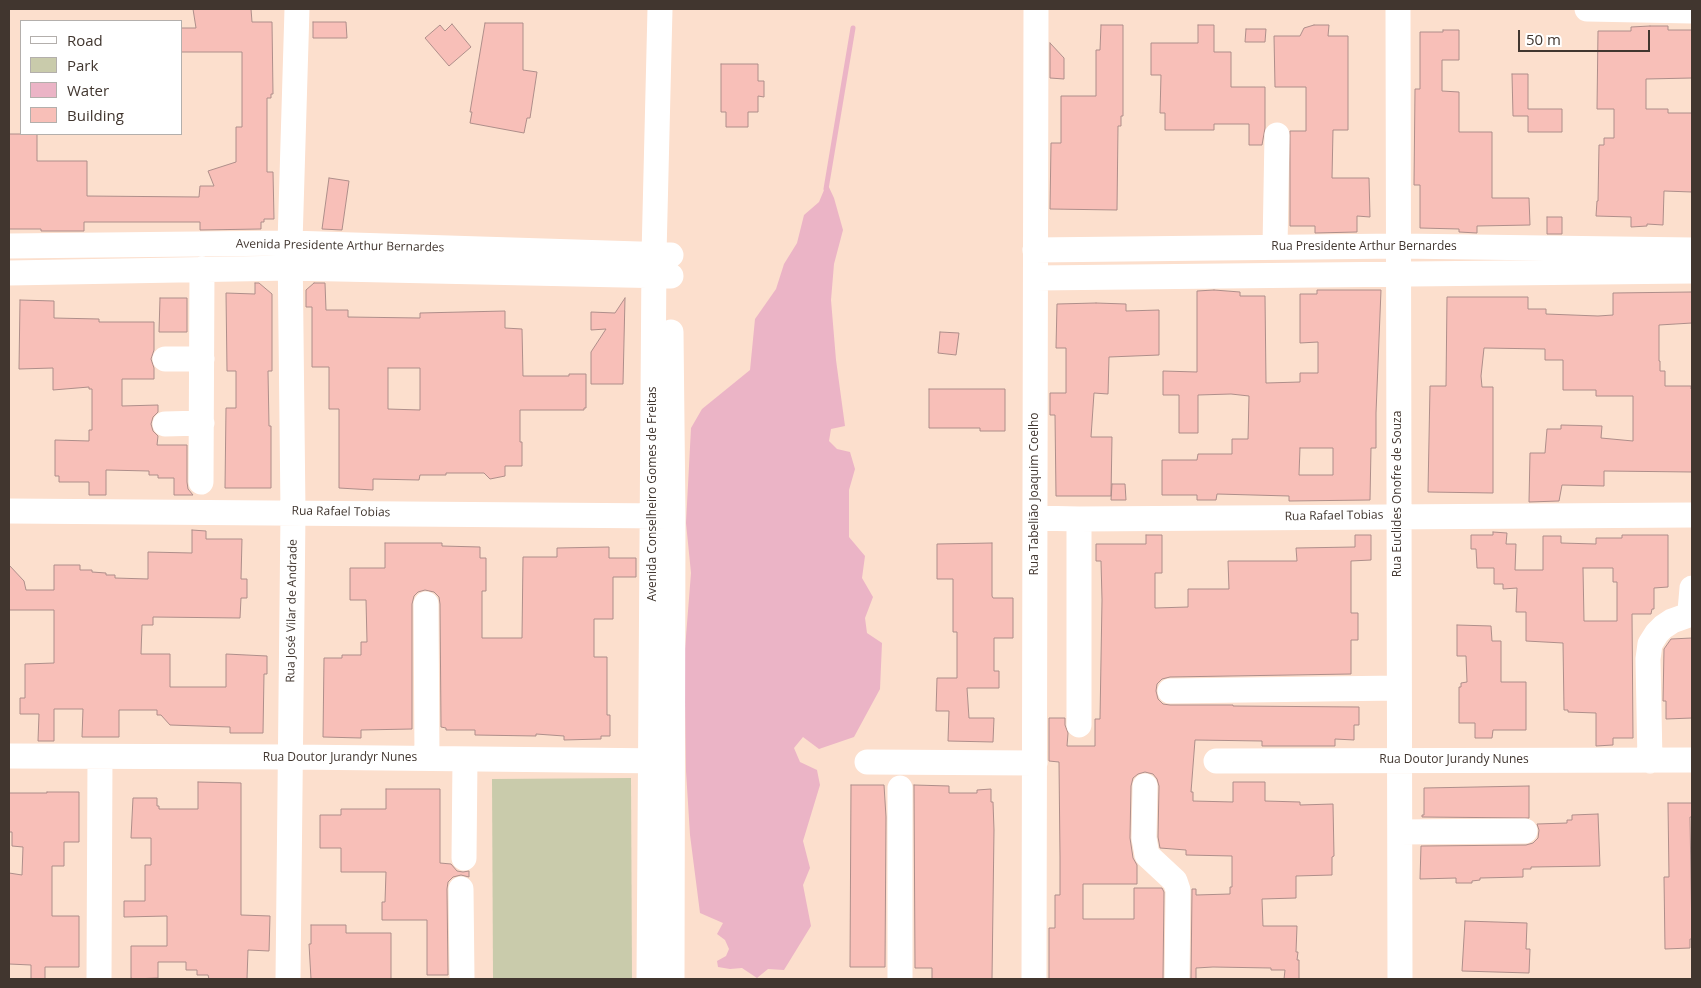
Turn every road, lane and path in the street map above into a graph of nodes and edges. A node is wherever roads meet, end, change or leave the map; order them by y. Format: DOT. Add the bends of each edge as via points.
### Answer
graph roads {
  1 [pos="297,9"];
  2 [pos="660,9"];
  3 [pos="677,9"];
  4 [pos="1036,9"];
  5 [pos="1398,9"];
  6 [pos="1587,9"];
  7 [pos="1692,10"];
  8 [pos="1277,135"];
  9 [pos="290,243"];
  10 [pos="9,246"];
  11 [pos="1399,246"];
  12 [pos="1275,247"];
  13 [pos="1035,250"];
  14 [pos="1692,250"];
  15 [pos="662,265"];
  16 [pos="291,268"];
  17 [pos="202,269"];
  18 [pos="1692,271"];
  19 [pos="9,273"];
  20 [pos="1399,275"];
  21 [pos="1036,278"];
  22 [pos="165,359"];
  23 [pos="202,359"];
  24 [pos="202,423"];
  25 [pos="165,424"];
  26 [pos="202,482"];
  27 [pos="9,511"];
  28 [pos="293,512"];
  29 [pos="1692,514"];
  30 [pos="663,516"];
  31 [pos="1398,516"];
  32 [pos="1035,518"];
  33 [pos="1079,519"];
  34 [pos="1692,588"];
  35 [pos="426,604"];
  36 [pos="1399,688"];
  37 [pos="1170,691"];
  38 [pos="1079,724"];
  39 [pos="9,756"];
  40 [pos="100,757"];
  41 [pos="291,757"];
  42 [pos="427,758"];
  43 [pos="464,759"];
  44 [pos="1400,760"];
  45 [pos="1692,760"];
  46 [pos="661,761"];
  47 [pos="1216,761"];
  48 [pos="1650,761"];
  49 [pos="867,762"];
  50 [pos="1035,762"];
  51 [pos="1145,786"];
  52 [pos="900,788"];
  53 [pos="1525,831"];
  54 [pos="1400,832"];
  55 [pos="464,858"];
  56 [pos="461,889"];
  57 [pos="99,979"];
  58 [pos="288,979"];
  59 [pos="462,979"];
  60 [pos="650,979"];
  61 [pos="672,979"];
  62 [pos="900,979"];
  63 [pos="1034,979"];
  64 [pos="1177,979"];
  65 [pos="1400,979"];
  1 -- 9 [label="street, Rua José Vilar de Andrade"];
  2 -- 15 [label="street, Avenida Conselheiro Gomes de Freitas"];
  3 -- 15 [label="street, Avenida Conselheiro Gomes de Freitas"];
  4 -- 13 [label="street, Rua Tabelião Joaquim Coelho"];
  5 -- 11 [label="street, Rua Euclides Onofre de Souza"];
  6 -- 7 [label="street"];
  8 -- 12 [label="street"];
  9 -- 10 [label="street, Avenida Presidente Arthur Bernardes"];
  9 -- 15 [label="street, Avenida Presidente Arthur Bernardes"];
  9 -- 16 [label="street, Rua José Vilar de Andrade"];
  11 -- 12 [label="street, Rua Presidente Arthur Bernardes"];
  11 -- 14 [label="street, Rua Presidente Arthur Bernardes"];
  11 -- 20 [label="street, Rua Euclides Onofre de Souza"];
  12 -- 13 [label="street, Rua Presidente Arthur Bernardes"];
  13 -- 21 [label="street, Rua Tabelião Joaquim Coelho"];
  15 -- 16 [label="street, Avenida Presidente Arthur Bernardes"];
  15 -- 30 [label="street, Avenida Conselheiro Gomes de Freitas"];
  16 -- 17 [label="street, Avenida Presidente Arthur Bernardes"];
  16 -- 28 [label="street, Rua José Vilar de Andrade"];
  17 -- 19 [label="street, Avenida Presidente Arthur Bernardes"];
  17 -- 23 [label="street"];
  18 -- 20 [label="street"];
  20 -- 21 [label="street"];
  20 -- 31 [label="street, Rua Euclides Onofre de Souza"];
  21 -- 32 [label="street, Rua Tabelião Joaquim Coelho"];
  22 -- 23 [label="street"];
  23 -- 24 [label="street"];
  24 -- 25 [label="street"];
  24 -- 26 [label="street"];
  27 -- 28 [label="street, Rua Rafael Tobias"];
  28 -- 30 [label="street, Rua Rafael Tobias"];
  28 -- 41 [label="street, Rua José Vilar de Andrade"];
  29 -- 31 [label="street, Rua Rafael Tobias"];
  30 -- 46 [label="street, Avenida Conselheiro Gomes de Freitas"];
  31 -- 33 [label="street, Rua Rafael Tobias"];
  31 -- 36 [label="street, Rua Euclides Onofre de Souza"];
  32 -- 33 [label="street, Rua Rafael Tobias"];
  32 -- 50 [label="street, Rua Tabelião Joaquim Coelho"];
  33 -- 38 [label="street"];
  34 -- 48 [label="street" via="1690,611 1663,627 1650,644"];
  35 -- 42 [label="street"];
  36 -- 37 [label="street"];
  36 -- 44 [label="street, Rua Euclides Onofre de Souza"];
  39 -- 40 [label="street, Rua Doutor Jurandyr Nunes"];
  40 -- 41 [label="street, Rua Doutor Jurandyr Nunes"];
  40 -- 57 [label="street"];
  41 -- 42 [label="street, Rua Doutor Jurandyr Nunes"];
  41 -- 58 [label="street, Rua José Vilar de Andrade"];
  42 -- 43 [label="street, Rua Doutor Jurandyr Nunes"];
  43 -- 46 [label="street, Rua Doutor Jurandyr Nunes"];
  43 -- 55 [label="street"];
  44 -- 47 [label="street, Rua Doutor Jurandy Nunes"];
  44 -- 48 [label="street, Rua Doutor Jurandy Nunes"];
  44 -- 54 [label="street, Rua Euclides Onofre de Souza"];
  45 -- 48 [label="street, Rua Doutor Jurandy Nunes"];
  46 -- 60 [label="street, Avenida Conselheiro Gomes de Freitas"];
  46 -- 61 [label="street, Avenida Conselheiro Gomes de Freitas"];
  49 -- 50 [label="street"];
  50 -- 63 [label="street, Rua Tabelião Joaquim Coelho"];
  51 -- 64 [label="street" via="1144,838 1147,855 1174,881 1178,890"];
  52 -- 62 [label="street"];
  53 -- 54 [label="street"];
  54 -- 65 [label="street, Rua Euclides Onofre de Souza"];
  56 -- 59 [label="street"];
}
